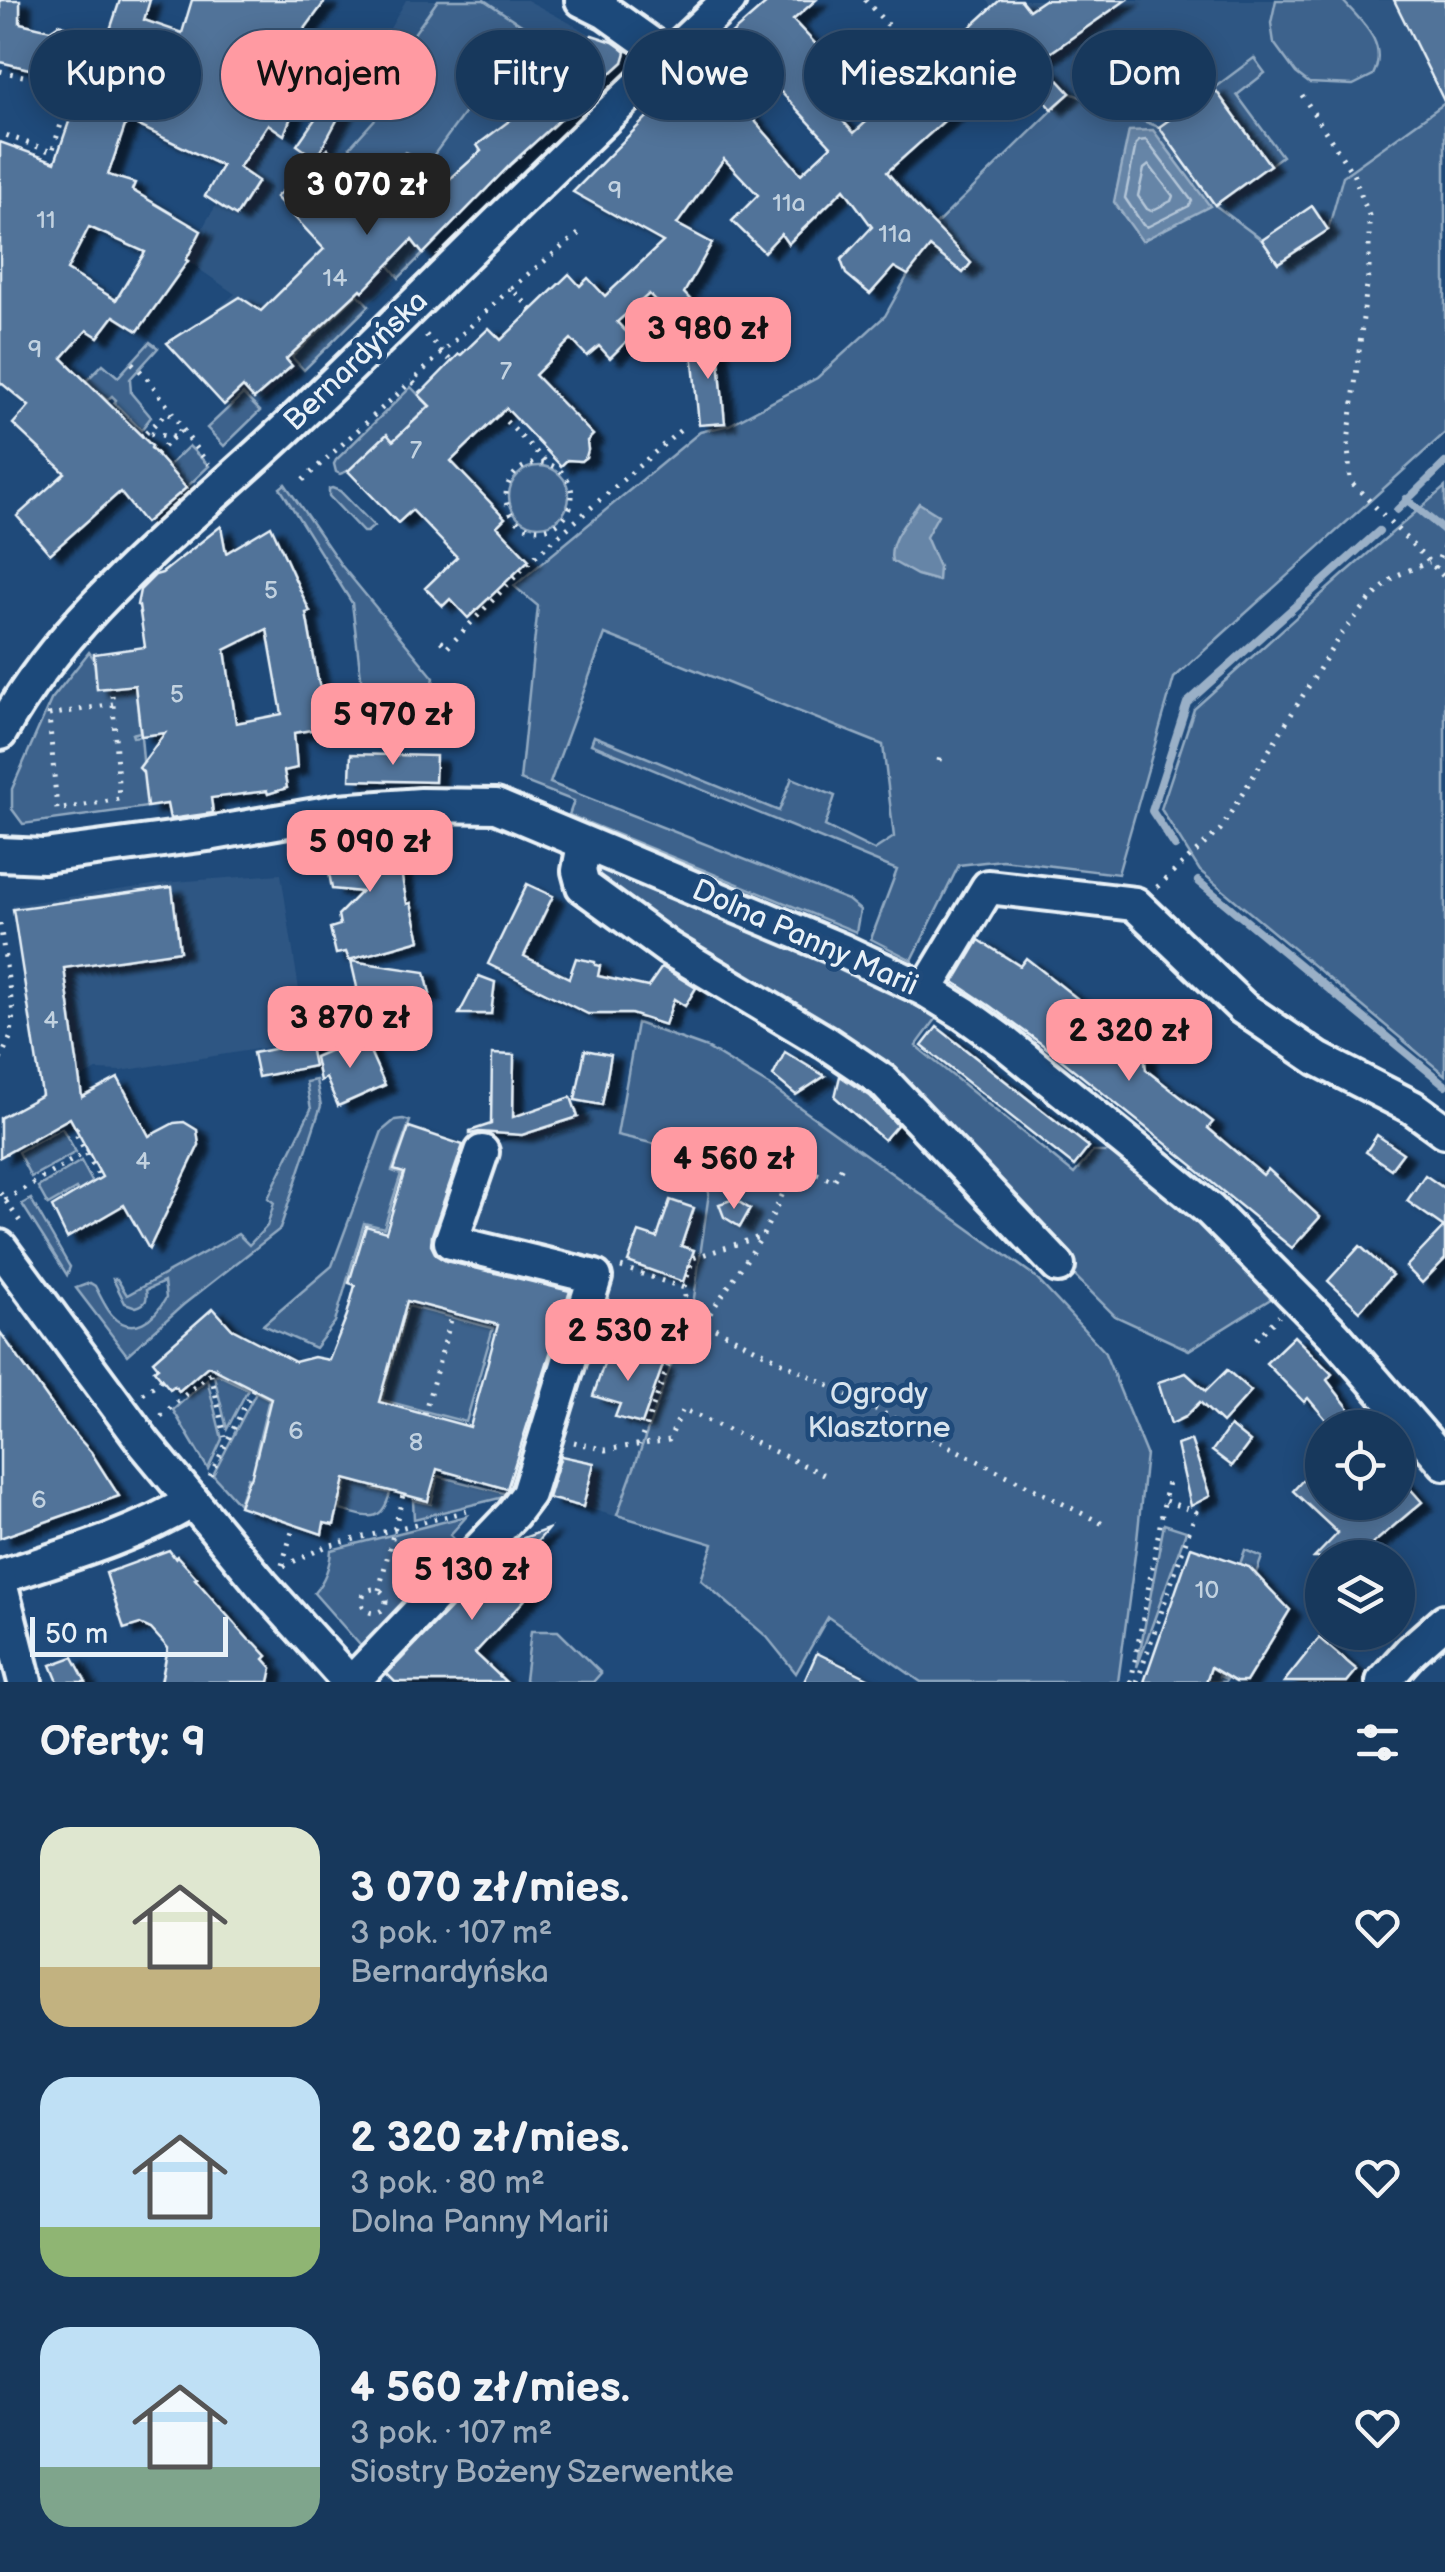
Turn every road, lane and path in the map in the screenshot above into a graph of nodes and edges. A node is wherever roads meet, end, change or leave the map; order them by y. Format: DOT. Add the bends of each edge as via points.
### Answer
graph roads {
  1 [pos="582,0"];
  2 [pos="730,0"];
  3 [pos="865,0"];
  4 [pos="632,30"];
  5 [pos="697,30"];
  6 [pos="892,30"];
  7 [pos="0,71"];
  8 [pos="1302,95"];
  9 [pos="624,100"];
  10 [pos="0,133"];
  11 [pos="582,232"];
  12 [pos="510,288"];
  13 [pos="532,310"];
  14 [pos="426,335"];
  15 [pos="442,352"];
  16 [pos="132,362"];
  17 [pos="451,362"];
  18 [pos="412,381"];
  19 [pos="422,392"];
  20 [pos="499,414"];
  21 [pos="174,416"];
  22 [pos="684,427"];
  23 [pos="182,429"];
  24 [pos="174,438"];
  25 [pos="156,454"];
  26 [pos="548,465"];
  27 [pos="211,466"];
  28 [pos="304,480"];
  29 [pos="1445,544"];
  30 [pos="1432,565"];
  31 [pos="1445,578"];
  32 [pos="441,641"];
  33 [pos="112,696"];
  34 [pos="113,704"];
  35 [pos="10,705"];
  36 [pos="584,844"];
  37 [pos="0,854"];
  38 [pos="1135,904"];
  39 [pos="0,924"];
  40 [pos="926,990"];
  41 [pos="0,1060"];
  42 [pos="78,1128"];
  43 [pos="1445,1131"];
  44 [pos="88,1151"];
  45 [pos="482,1152"];
  46 [pos="843,1165"];
  47 [pos="767,1166"];
  48 [pos="103,1172"];
  49 [pos="788,1183"];
  50 [pos="5,1200"];
  51 [pos="762,1236"];
  52 [pos="0,1248"];
  53 [pos="1058,1266"];
  54 [pos="596,1277"];
  55 [pos="684,1288"];
  56 [pos="452,1313"];
  57 [pos="687,1314"];
  58 [pos="704,1322"];
  59 [pos="216,1367"];
  60 [pos="210,1373"];
  61 [pos="162,1379"];
  62 [pos="253,1389"];
  63 [pos="143,1394"];
  64 [pos="424,1414"];
  65 [pos="159,1418"];
  66 [pos="546,1435"];
  67 [pos="226,1440"];
  68 [pos="639,1444"];
  69 [pos="1445,1463"];
  70 [pos="827,1476"];
  71 [pos="1169,1476"];
  72 [pos="199,1492"];
  73 [pos="404,1495"];
  74 [pos="1164,1501"];
  75 [pos="513,1514"];
  76 [pos="1103,1524"];
  77 [pos="294,1525"];
  78 [pos="393,1529"];
  79 [pos="0,1580"];
  80 [pos="378,1590"];
  81 [pos="1445,1620"];
  82 [pos="346,1681"];
  83 [pos="25,1682"];
  84 [pos="1134,1682"];
  85 [pos="1383,1682"];
  1 -- 4 [label="street"];
  2 -- 5 [label="street, Bernardyńska"];
  3 -- 6 [label="path"];
  7 -- 10 [label="path" via="73,87 52,152"];
  8 -- 30 [label="path" via="1354,176 1369,216 1350,481"];
  9 -- 35 [label="street, Bernardyńska" via="286,429 116,584"];
  11 -- 12 [label="path"];
  12 -- 13 [label="path"];
  12 -- 15 [label="path"];
  14 -- 15 [label="path"];
  15 -- 17 [label="path"];
  15 -- 18 [label="path"];
  16 -- 21 [label="path"];
  18 -- 19 [label="path"];
  18 -- 28 [label="path"];
  20 -- 26 [label="path"];
  21 -- 23 [label="path"];
  21 -- 24 [label="path" via="166,413 144,434"];
  22 -- 32 [label="path" via="534,558 447,648"];
  23 -- 24 [label="path"];
  23 -- 27 [label="path"];
  24 -- 25 [label="path"];
  26 -- 26 [label="path" via="521,468 508,484 506,504 525,526 556,525 569,509 571,488"];
  29 -- 30 [label="path"];
  30 -- 31 [label="path"];
  30 -- 38 [label="path" via="1395,576 1371,599 1340,637 1220,830"];
  33 -- 34 [label="path"];
  34 -- 34 [label="path" via="120,799 57,810 49,715"];
  36 -- 37 [label="street, Dolna Panny Marii" via="496,806 455,804 338,811 44,856"];
  36 -- 40 [label="street, Dolna Panny Marii"];
  36 -- 53 [label="street" via="583,886 668,948 883,1081"];
  38 -- 40 [label="street" via="988,887"];
  38 -- 43 [label="street" via="1243,1008 1318,1060"];
  39 -- 41 [label="path" via="13,1013"];
  40 -- 69 [label="street, Dolna Panny Marii" via="1005,1043 1210,1210 1334,1335"];
  42 -- 44 [label="path"];
  44 -- 48 [label="path" via="98,1175"];
  44 -- 50 [label="path"];
  45 -- 54 [label="street" via="451,1242"];
  46 -- 49 [label="path" via="834,1180 796,1165"];
  47 -- 49 [label="path"];
  49 -- 51 [label="path"];
  51 -- 55 [label="path" via="694,1258"];
  51 -- 58 [label="path"];
  52 -- 72 [label="street" via="113,1402"];
  54 -- 55 [label="path" via="619,1266"];
  54 -- 66 [label="street"];
  55 -- 57 [label="path"];
  56 -- 64 [label="path"];
  57 -- 58 [label="path"];
  57 -- 68 [label="path"];
  58 -- 76 [label="path"];
  59 -- 60 [label="path"];
  60 -- 65 [label="path"];
  60 -- 67 [label="path"];
  61 -- 63 [label="path"];
  62 -- 67 [label="path"];
  66 -- 68 [label="path" via="605,1450"];
  66 -- 75 [label="street" via="528,1494"];
  67 -- 72 [label="path"];
  68 -- 70 [label="path" via="669,1440 683,1410"];
  71 -- 74 [label="path"];
  72 -- 79 [label="street" via="142,1527"];
  72 -- 82 [label="street" via="262,1585"];
  73 -- 78 [label="path"];
  74 -- 84 [label="path"];
  74 -- 84 [label="path" via="1196,1512 1151,1653"];
  75 -- 78 [label="path" via="468,1511"];
  75 -- 82 [label="street"];
  77 -- 78 [label="path" via="282,1568 327,1546"];
  78 -- 80 [label="path"];
  79 -- 83 [label="street"];
  80 -- 80 [label="path" via="363,1594 369,1612 384,1608 386,1596"];
  81 -- 85 [label="street"];
}
